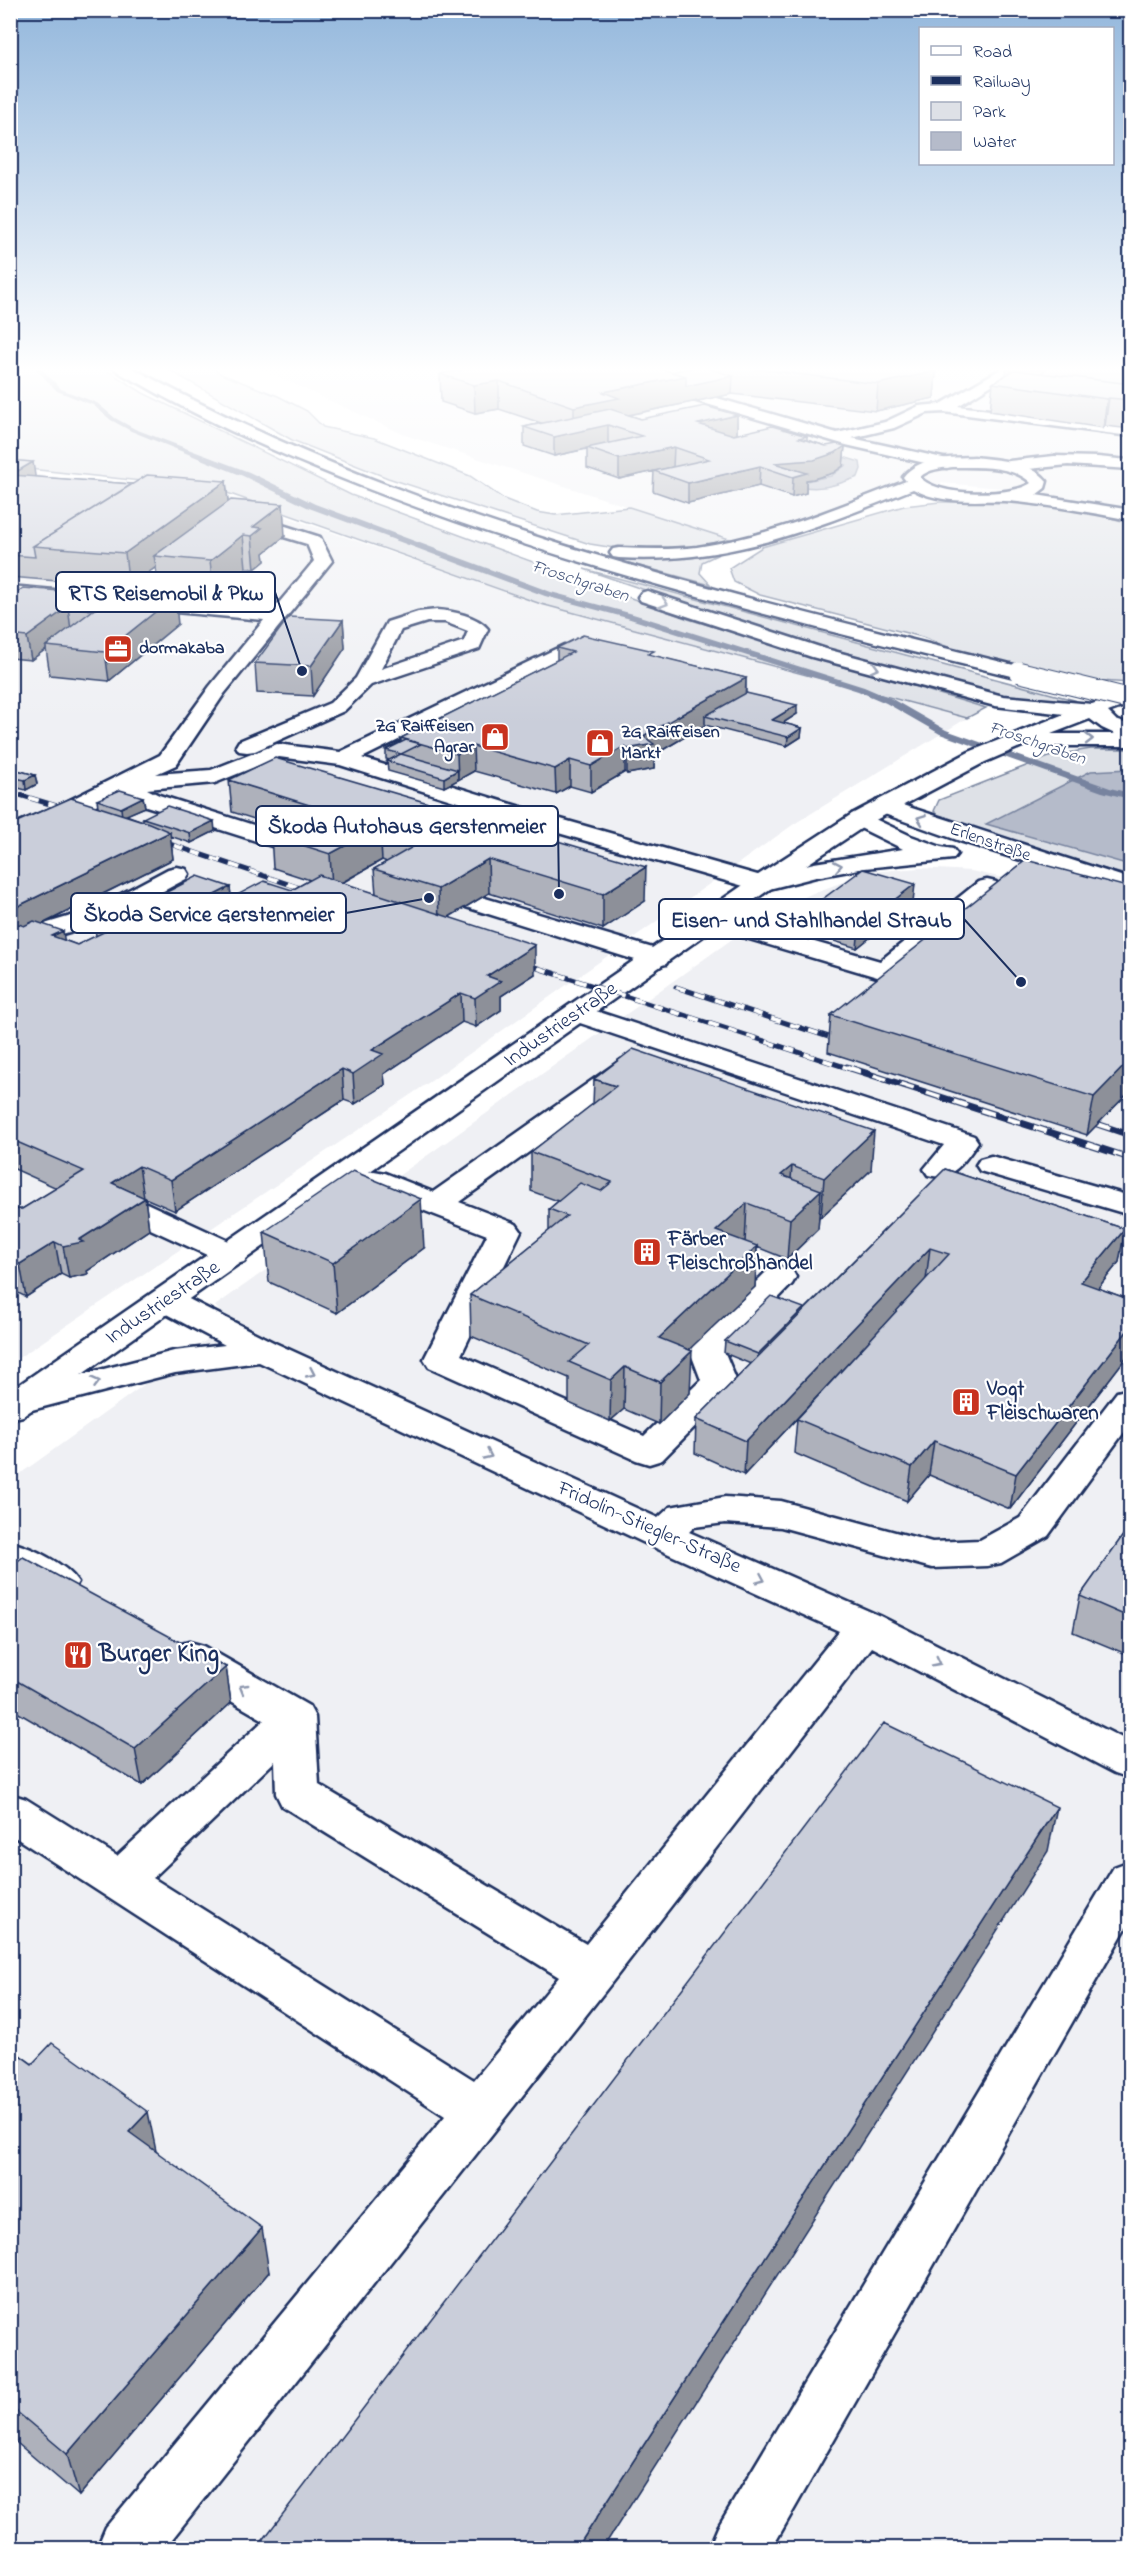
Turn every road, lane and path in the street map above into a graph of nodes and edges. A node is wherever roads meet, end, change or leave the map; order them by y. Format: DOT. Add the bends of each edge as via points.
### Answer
graph roads {
  1 [pos="376,485"];
  2 [pos="896,485"];
  3 [pos="925,485"];
  4 [pos="1034,485"];
  5 [pos="1049,485"];
  6 [pos="946,494"];
  7 [pos="1011,496"];
  8 [pos="233,510"];
  9 [pos="839,512"];
  10 [pos="1128,514"];
  11 [pos="476,521"];
  12 [pos="741,544"];
  13 [pos="552,545"];
  14 [pos="609,582"];
  15 [pos="630,590"];
  16 [pos="10,591"];
  17 [pos="756,606"];
  18 [pos="278,616"];
  19 [pos="564,651"];
  20 [pos="364,681"];
  21 [pos="1131,698"];
  22 [pos="1002,702"];
  23 [pos="1092,710"];
  24 [pos="1131,732"];
  25 [pos="1131,740"];
  26 [pos="1010,741"];
  27 [pos="343,759"];
  28 [pos="289,775"];
  29 [pos="215,776"];
  30 [pos="123,784"];
  31 [pos="249,786"];
  32 [pos="884,806"];
  33 [pos="860,819"];
  34 [pos="10,835"];
  35 [pos="308,850"];
  36 [pos="945,854"];
  37 [pos="177,874"];
  38 [pos="1096,878"];
  39 [pos="987,887"];
  40 [pos="1131,887"];
  41 [pos="754,889"];
  42 [pos="475,902"];
  43 [pos="711,920"];
  44 [pos="10,950"];
  45 [pos="657,958"];
  46 [pos="578,1013"];
  47 [pos="664,1042"];
  48 [pos="991,1165"];
  49 [pos="939,1169"];
  50 [pos="352,1172"];
  51 [pos="436,1204"];
  52 [pos="1131,1206"];
  53 [pos="129,1207"];
  54 [pos="233,1255"];
  55 [pos="780,1277"];
  56 [pos="165,1300"];
  57 [pos="263,1351"];
  58 [pos="1131,1400"];
  59 [pos="15,1405"];
  60 [pos="663,1536"];
  61 [pos="10,1555"];
  62 [pos="92,1601"];
  63 [pos="866,1626"];
  64 [pos="162,1641"];
  65 [pos="294,1717"];
  66 [pos="1131,1761"];
  67 [pos="10,1811"];
  68 [pos="1131,1880"];
  69 [pos="119,1882"];
  70 [pos="592,1972"];
  71 [pos="479,2110"];
  72 [pos="127,2548"];
  73 [pos="739,2548"];
  1 -- 11 [label="main road"];
  2 -- 9 [label="main road"];
  3 -- 6 [label="main road"];
  4 -- 7 [label="main road" via="1029,492"];
  5 -- 10 [label="main road"];
  6 -- 7 [label="main road"];
  6 -- 9 [label="main road"];
  7 -- 10 [label="main road"];
  8 -- 18 [label="main road" via="314,541 323,561"];
  9 -- 12 [label="main road"];
  11 -- 13 [label="main road"];
  11 -- 14 [label="main road" via="503,540"];
  12 -- 13 [label="main road" via="655,556"];
  12 -- 17 [label="main road" via="717,561 713,571 729,589"];
  13 -- 17 [label="main road"];
  15 -- 22 [label="main road, one-way" via="819,653"];
  16 -- 18 [label="main road"];
  17 -- 21 [label="main road, bridge"];
  18 -- 30 [label="main road" via="168,760"];
  19 -- 27 [label="main road"];
  20 -- 20 [label="main road" via="472,645 478,629 454,617 422,615 394,626"];
  20 -- 30 [label="main road" via="337,707 209,763"];
  21 -- 23 [label="main road, Industriestraße"];
  22 -- 23 [label="main road"];
  22 -- 26 [label="main road" via="1013,714 1015,723"];
  23 -- 24 [label="main road"];
  23 -- 26 [label="main road, Industriestraße"];
  26 -- 25 [label="main road, one-way"];
  26 -- 32 [label="main road, Industriestraße"];
  27 -- 29 [label="main road" via="278,750"];
  27 -- 41 [label="main road"];
  28 -- 41 [label="main road" via="317,768 339,771"];
  29 -- 30 [label="main road"];
  29 -- 31 [label="main road"];
  30 -- 34 [label="main road"];
  30 -- 35 [label="main road" via="151,800"];
  32 -- 33 [label="main road, Industriestraße"];
  38 -- 32 [label="main road, Erlenstraße, one-way"];
  33 -- 36 [label="main road, Erlenstraße" via="903,841"];
  33 -- 41 [label="main road, Industriestraße"];
  36 -- 38 [label="main road, Erlenstraße"];
  41 -- 36 [label="main road, Erlenstraße, one-way" via="814,870"];
  37 -- 44 [label="main road" via="100,915 51,930"];
  38 -- 40 [label="main road, Erlenstraße"];
  39 -- 43 [label="main road" via="884,972"];
  41 -- 43 [label="main road, Industriestraße"];
  42 -- 45 [label="main road"];
  43 -- 45 [label="main road, Industriestraße"];
  45 -- 46 [label="main road, Industriestraße"];
  46 -- 47 [label="main road"];
  46 -- 50 [label="main road, Industriestraße"];
  47 -- 49 [label="main road" via="963,1142"];
  47 -- 51 [label="main road"];
  48 -- 52 [label="main road"];
  50 -- 51 [label="main road"];
  50 -- 54 [label="main road, Industriestraße"];
  51 -- 55 [label="main road" via="505,1231 441,1359 649,1452 719,1382 707,1351"];
  53 -- 54 [label="main road"];
  54 -- 56 [label="main road, Industriestraße"];
  56 -- 57 [label="main road, Fridolin-Stiegler-Straße"];
  56 -- 59 [label="main road, Industriestraße"];
  59 -- 57 [label="main road, Industriestraße, one-way" via="174,1362"];
  57 -- 60 [label="main road, Fridolin-Stiegler-Straße, one-way"];
  58 -- 60 [label="main road" via="1034,1527 987,1553 932,1555 781,1514 725,1510 683,1516"];
  60 -- 63 [label="main road, Fridolin-Stiegler-Straße, one-way"];
  61 -- 62 [label="main road"];
  63 -- 66 [label="main road, Fridolin-Stiegler-Straße, one-way"];
  63 -- 70 [label="main road"];
  65 -- 64 [label="main road, one-way"];
  65 -- 69 [label="main road"];
  65 -- 70 [label="main road" via="298,1794"];
  67 -- 69 [label="main road"];
  68 -- 73 [label="main road"];
  69 -- 71 [label="main road"];
  70 -- 71 [label="main road"];
  71 -- 72 [label="main road"];
}
